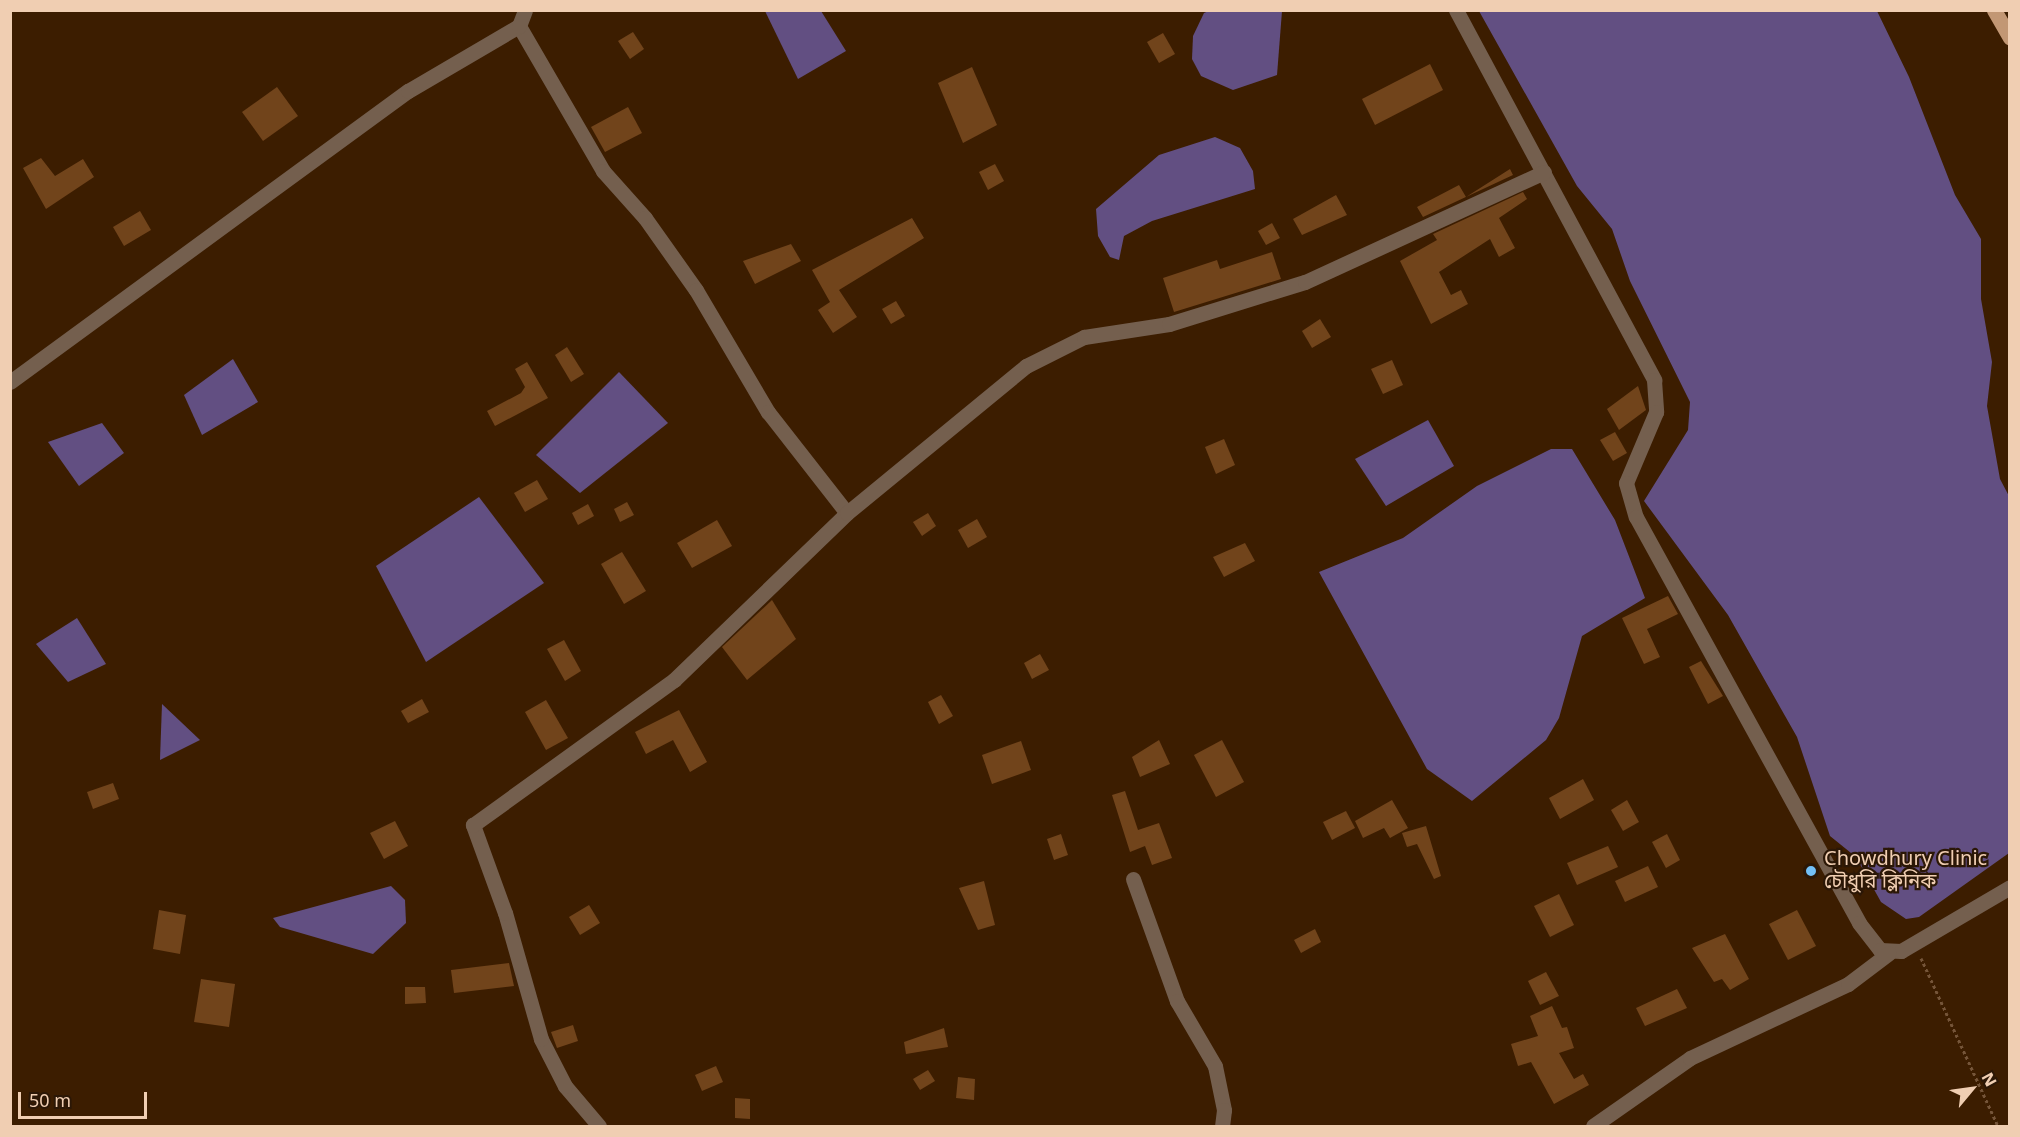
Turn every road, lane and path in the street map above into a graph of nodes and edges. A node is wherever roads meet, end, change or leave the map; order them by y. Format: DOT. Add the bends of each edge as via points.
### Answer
graph roads {
  1 [pos="525,10"];
  2 [pos="1456,10"];
  3 [pos="1994,10"];
  4 [pos="519,26"];
  5 [pos="2010,38"];
  6 [pos="1544,172"];
  7 [pos="10,382"];
  8 [pos="847,513"];
  9 [pos="1133,879"];
  10 [pos="2010,887"];
  11 [pos="1914,942"];
  12 [pos="1889,953"];
  13 [pos="599,1126"];
  14 [pos="1221,1126"];
  15 [pos="1593,1126"];
  16 [pos="1998,1126"];
  1 -- 4 [label="street"];
  2 -- 6 [label="street"];
  3 -- 5 [label="main road"];
  4 -- 7 [label="street" via="408,91"];
  4 -- 8 [label="street" via="603,171 645,218 696,290 768,412"];
  6 -- 8 [label="street" via="1305,282 1217,312 1106,332 1062,346 948,425"];
  6 -- 12 [label="street" via="1654,380 1656,412 1626,483 1636,518 1849,906 1874,943"];
  8 -- 13 [label="street" via="674,680 473,825 505,913 541,1040 566,1086"];
  9 -- 14 [label="street" via="1177,1001 1215,1066 1224,1110"];
  10 -- 11 [label="street"];
  11 -- 12 [label="street"];
  11 -- 16 [label="path"];
  12 -- 15 [label="street" via="1848,984 1690,1059"];
}
